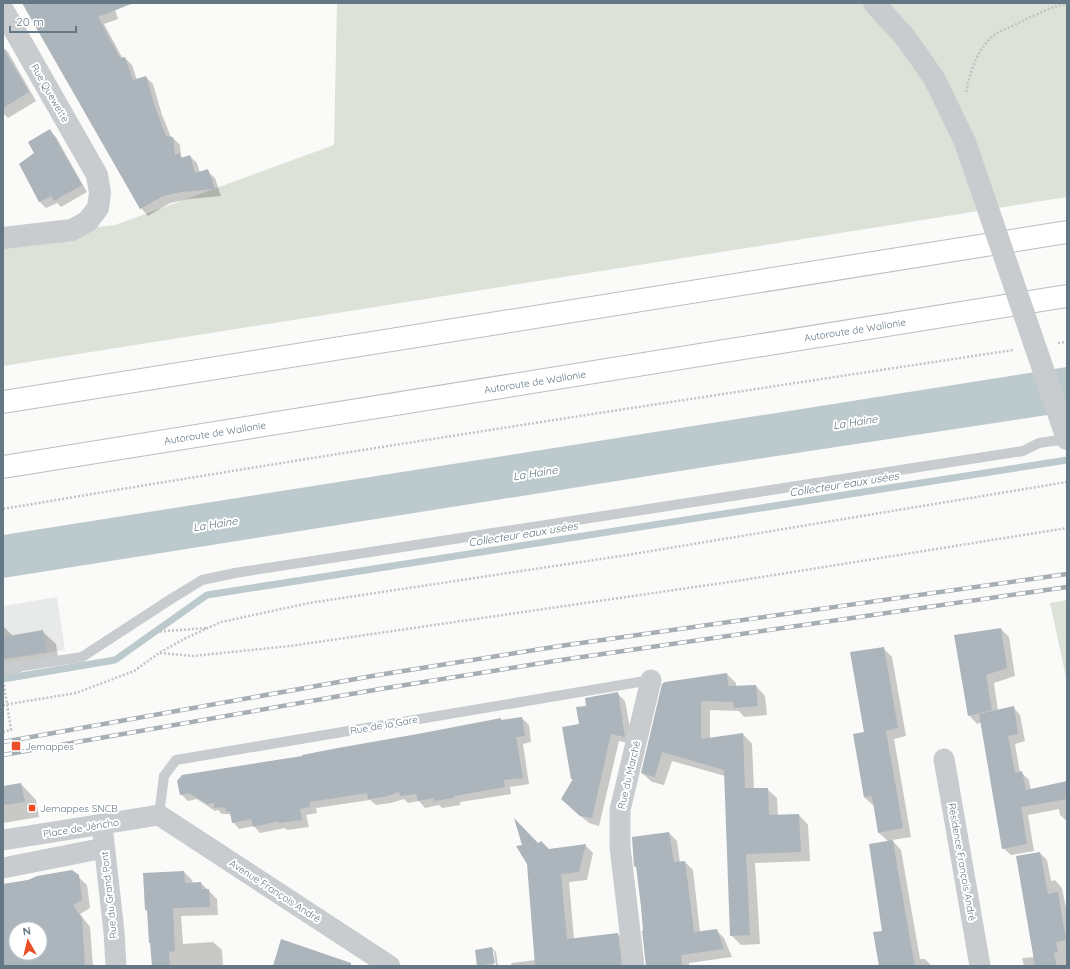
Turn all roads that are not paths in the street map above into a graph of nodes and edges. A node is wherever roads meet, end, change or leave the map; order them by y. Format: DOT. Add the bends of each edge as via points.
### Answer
graph roads {
  1 [pos="874,3"];
  2 [pos="3,10"];
  3 [pos="1067,232"];
  4 [pos="3,238"];
  5 [pos="1067,296"];
  6 [pos="3,402"];
  7 [pos="1067,439"];
  8 [pos="3,467"];
  9 [pos="3,669"];
  10 [pos="651,680"];
  11 [pos="944,759"];
  12 [pos="159,815"];
  13 [pos="102,825"];
  14 [pos="3,840"];
  15 [pos="104,848"];
  16 [pos="3,868"];
  17 [pos="116,966"];
  18 [pos="390,966"];
  19 [pos="634,966"];
  20 [pos="980,966"];
  1 -- 7 [label="street, bridge" via="905,37 934,78 961,134"];
  2 -- 4 [label="street, Rue Quewette" via="97,175 100,194 98,208 88,221 72,230"];
  3 -- 6 [label="highway"];
  5 -- 8 [label="highway, Autoroute de Wallonie"];
  7 -- 9 [label="lane" via="1039,443 1023,451 234,573 202,580 82,657"];
  10 -- 12 [label="lane, Rue de la Gare" via="176,760 164,776"];
  10 -- 19 [label="street, Rue du Marché" via="620,810 620,847"];
  11 -- 20 [label="street, Résidence François André"];
  12 -- 13 [label="street, Place de Jéricho"];
  12 -- 18 [label="street, Avenue François André"];
  13 -- 14 [label="street, Place de Jéricho"];
  13 -- 15 [label="street, Rue du Grand Pont"];
  15 -- 16 [label="street"];
  15 -- 17 [label="street, Rue du Grand Pont"];
}
